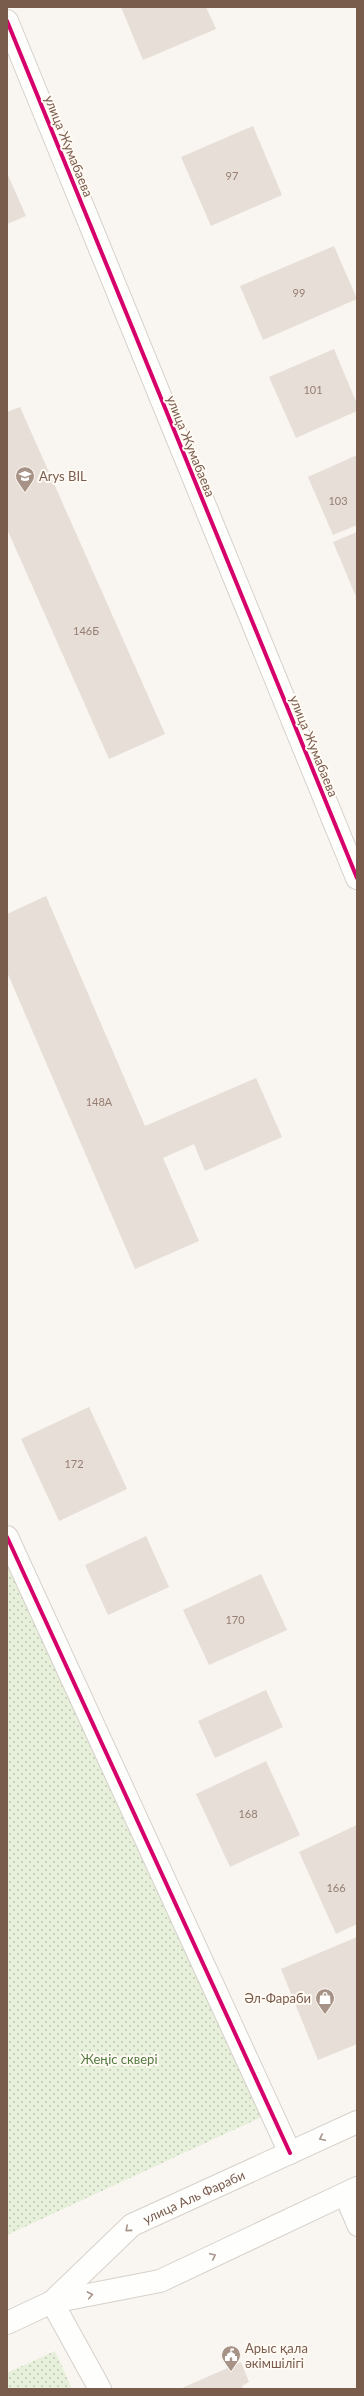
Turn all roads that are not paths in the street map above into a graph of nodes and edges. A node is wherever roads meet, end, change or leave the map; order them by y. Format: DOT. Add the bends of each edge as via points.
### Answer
graph roads {
  1 [pos="7,21"];
  2 [pos="357,878"];
  3 [pos="7,1537"];
  4 [pos="357,2122"];
  5 [pos="290,2153"];
  6 [pos="350,2191"];
  7 [pos="357,2227"];
  8 [pos="52,2302"];
  9 [pos="7,2323"];
  10 [pos="100,2389"];
  1 -- 2 [label="street, улица Жумабаева"];
  3 -- 5 [label="street"];
  4 -- 5 [label="street, улица Аль Фараби, one-way"];
  5 -- 8 [label="street, улица Аль Фараби, one-way" via="132,2225"];
  6 -- 7 [label="lane"];
  8 -- 6 [label="street, улица Аль Фараби, one-way" via="160,2281"];
  8 -- 9 [label="street, улица Аль Фараби"];
  8 -- 10 [label="street"];
}
